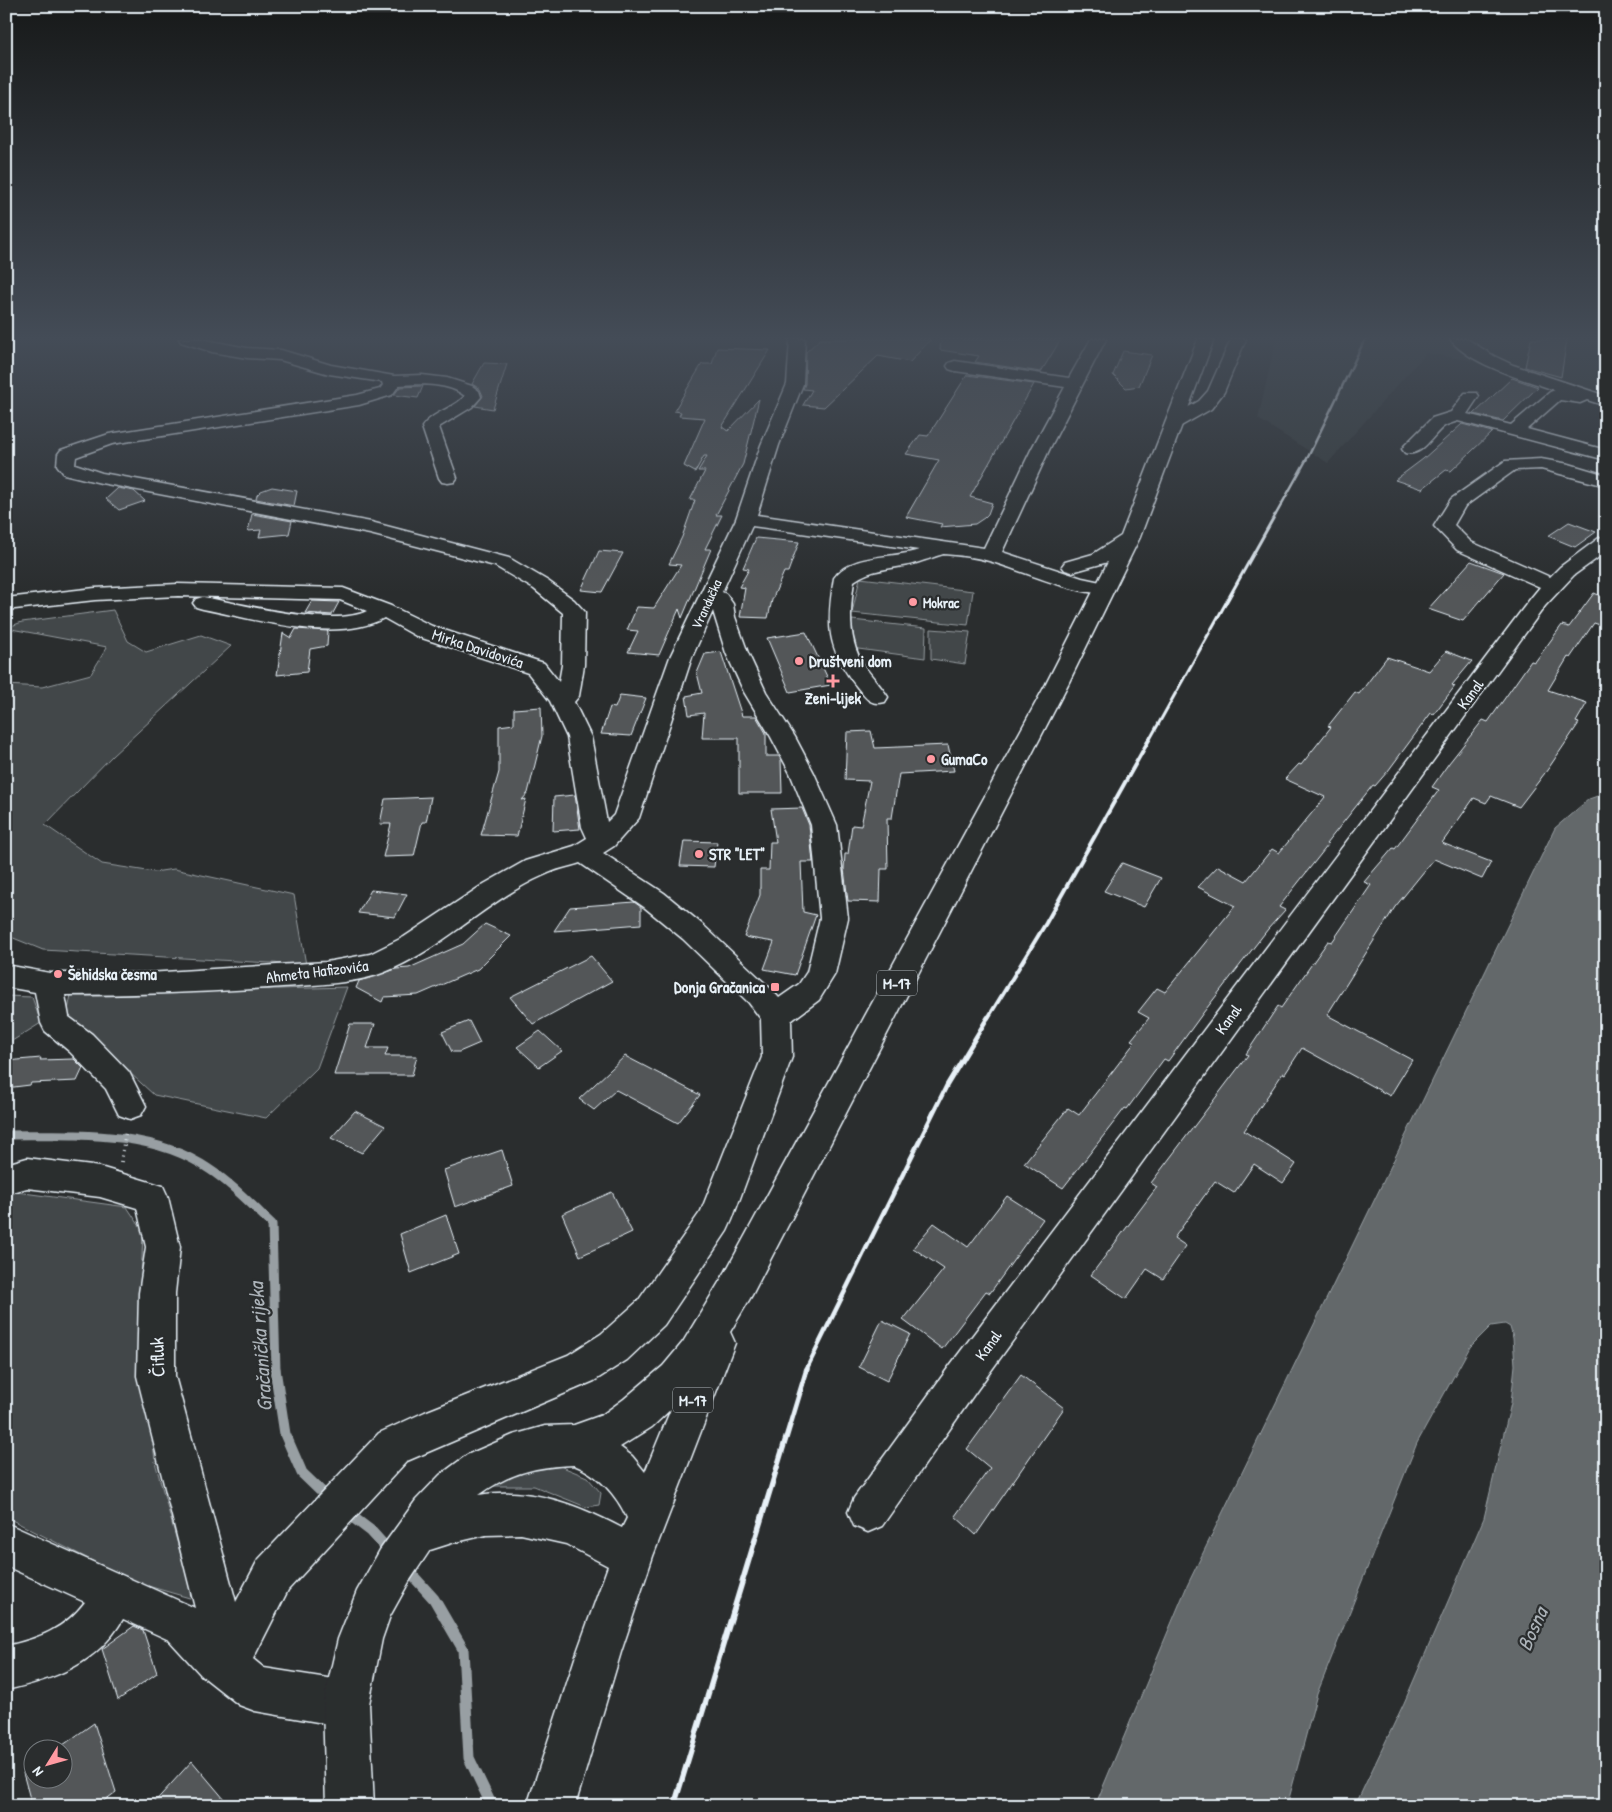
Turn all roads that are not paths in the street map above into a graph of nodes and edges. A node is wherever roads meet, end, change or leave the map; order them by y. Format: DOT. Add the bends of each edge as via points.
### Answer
graph roads {
  1 [pos="206,424"];
  2 [pos="432,424"];
  3 [pos="779,424"];
  4 [pos="1054,424"];
  5 [pos="1174,424"];
  6 [pos="1436,424"];
  7 [pos="1486,424"];
  8 [pos="1523,424"];
  9 [pos="1514,431"];
  10 [pos="1410,449"];
  11 [pos="1606,455"];
  12 [pos="448,478"];
  13 [pos="1606,481"];
  14 [pos="746,519"];
  15 [pos="1130,537"];
  16 [pos="1606,542"];
  17 [pos="938,546"];
  18 [pos="991,555"];
  19 [pos="1012,560"];
  20 [pos="1072,566"];
  21 [pos="1105,585"];
  22 [pos="1553,585"];
  23 [pos="711,594"];
  24 [pos="6,604"];
  25 [pos="384,610"];
  26 [pos="6,618"];
  27 [pos="877,697"];
  28 [pos="561,700"];
  29 [pos="594,846"];
  30 [pos="6,976"];
  31 [pos="50,984"];
  32 [pos="776,1016"];
  33 [pos="128,1115"];
  34 [pos="6,1179"];
  35 [pos="739,1284"];
  36 [pos="574,1444"];
  37 [pos="868,1512"];
  38 [pos="640,1537"];
  39 [pos="412,1542"];
  40 [pos="6,1544"];
  41 [pos="114,1594"];
  42 [pos="221,1663"];
  43 [pos="6,1668"];
  44 [pos="346,1704"];
  45 [pos="553,1799"];
  46 [pos="350,1806"];
  1 -- 28 [label="street" via="109,439 67,454 66,466 101,478 371,528 502,562 541,585 574,612 573,665 568,696"];
  2 -- 12 [label="street" via="430,426"];
  3 -- 14 [label="street, Vrandučka"];
  4 -- 18 [label="street"];
  5 -- 15 [label="street, M-17"];
  6 -- 10 [label="street"];
  7 -- 9 [label="street"];
  8 -- 9 [label="street"];
  9 -- 11 [label="street"];
  13 -- 22 [label="street" via="1541,464 1511,465 1458,503 1444,526 1464,546"];
  14 -- 17 [label="street"];
  14 -- 23 [label="street, Vrandučka"];
  15 -- 20 [label="street" via="1100,558"];
  15 -- 21 [label="street, M-17"];
  16 -- 22 [label="street, Kanal"];
  17 -- 18 [label="street"];
  17 -- 27 [label="street" via="921,556 856,569 844,578 842,642 848,657"];
  18 -- 19 [label="street"];
  19 -- 20 [label="street"];
  19 -- 21 [label="street" via="1078,583"];
  20 -- 21 [label="street" via="1094,574"];
  21 -- 35 [label="street, M-17" via="1057,684"];
  22 -- 37 [label="street, Kanal" via="1292,931"];
  23 -- 29 [label="street, Vrandučka" via="681,657 626,818"];
  23 -- 32 [label="street" via="724,604 724,617 740,661 802,773 824,825 834,918 821,974 809,992"];
  24 -- 25 [label="street, Mirka Davidovića" via="114,593 274,590 344,594"];
  25 -- 26 [label="street" via="352,622 319,624 164,597"];
  25 -- 28 [label="street, Mirka Davidovića" via="424,630 536,668"];
  28 -- 29 [label="street, Mirka Davidovića" via="579,737 597,833"];
  29 -- 31 [label="street, Ahmeta Hafizovića" via="534,868 414,944 376,964 326,973 235,979 147,984"];
  29 -- 32 [label="street" via="693,932 759,995"];
  30 -- 31 [label="street, Ahmeta Hafizovića"];
  31 -- 33 [label="street" via="56,1023 118,1081"];
  32 -- 42 [label="street" via="777,1057 716,1220 650,1313 614,1347 581,1368 393,1447 273,1575"];
  34 -- 42 [label="street, Čifluk" via="27,1173 91,1180 151,1197 163,1247 157,1293 156,1376 218,1614"];
  35 -- 36 [label="street" via="696,1354 676,1379 614,1430"];
  35 -- 38 [label="street, M-17"];
  36 -- 38 [label="street" via="596,1452 618,1470 636,1492"];
  36 -- 39 [label="street" via="537,1448 481,1469 454,1489 430,1514"];
  38 -- 39 [label="street" via="520,1514 482,1514 448,1522"];
  38 -- 45 [label="street, M-17" via="599,1652"];
  39 -- 44 [label="street" via="372,1606 360,1639"];
  40 -- 41 [label="street"];
  41 -- 42 [label="street" via="184,1625"];
  41 -- 43 [label="street" via="94,1624 66,1648 38,1661"];
  42 -- 44 [label="street" via="255,1690"];
  44 -- 46 [label="street"];
}
